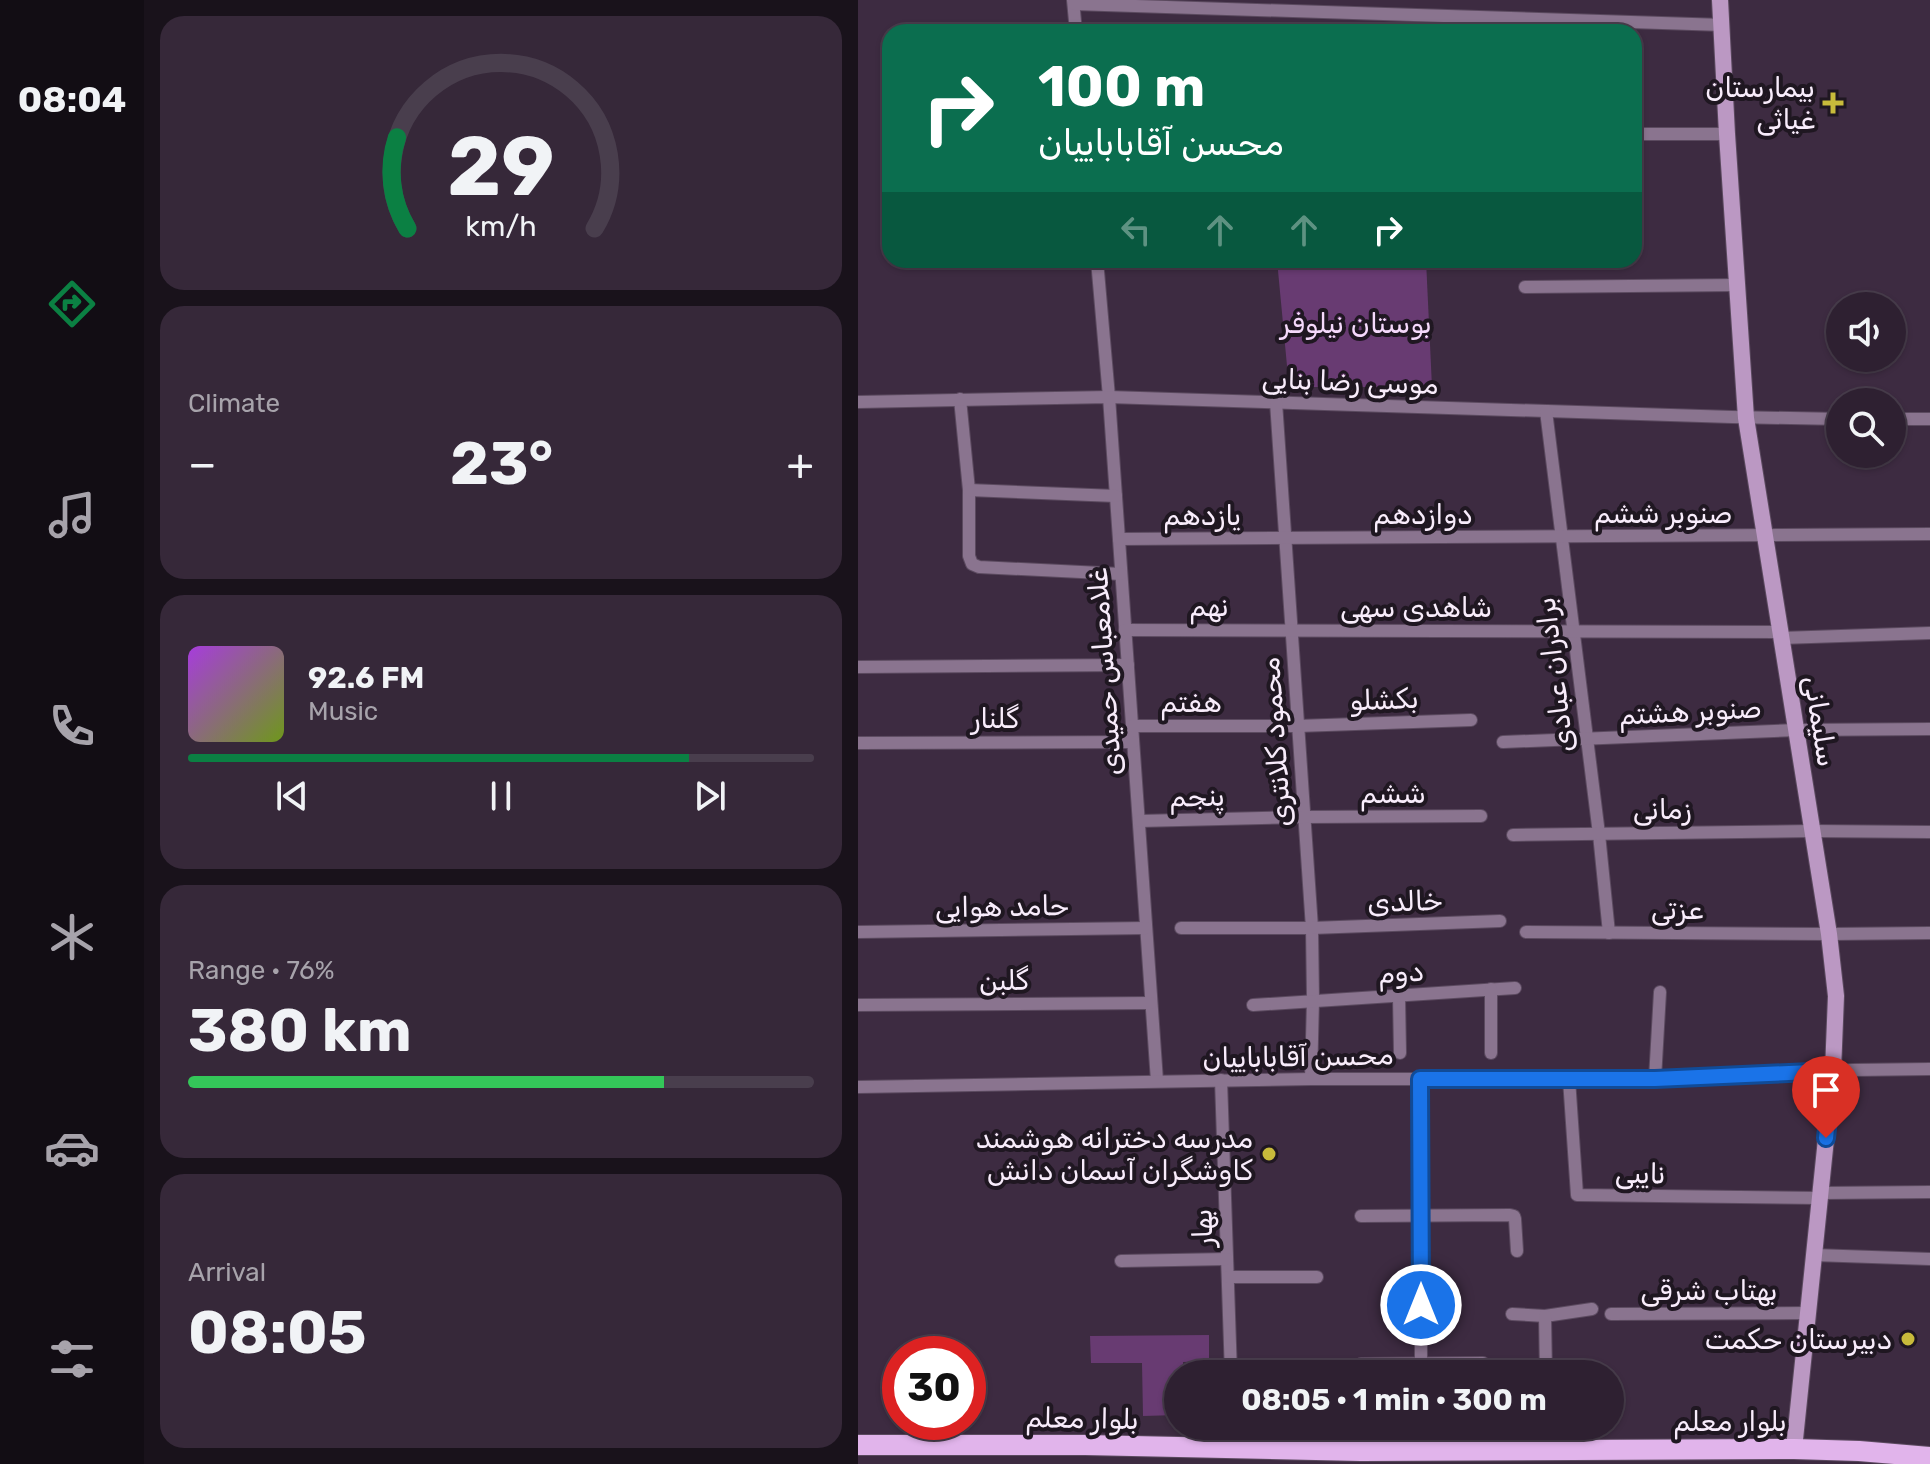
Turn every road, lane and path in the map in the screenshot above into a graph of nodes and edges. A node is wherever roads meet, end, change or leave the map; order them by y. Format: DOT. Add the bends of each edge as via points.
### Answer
graph roads {
  1 [pos="1720,0"];
  2 [pos="1073,2"];
  3 [pos="1075,24"];
  4 [pos="1723,25"];
  5 [pos="1642,134"];
  6 [pos="1727,134"];
  7 [pos="1098,268"];
  8 [pos="1737,285"];
  9 [pos="1525,287"];
  10 [pos="1109,397"];
  11 [pos="960,399"];
  12 [pos="858,402"];
  13 [pos="1276,402"];
  14 [pos="1546,411"];
  15 [pos="1746,418"];
  16 [pos="1826,419"];
  17 [pos="1906,419"];
  18 [pos="1930,419"];
  19 [pos="969,490"];
  20 [pos="1116,496"];
  21 [pos="1930,534"];
  22 [pos="1765,536"];
  23 [pos="1562,537"];
  24 [pos="1119,539"];
  25 [pos="1286,539"];
  26 [pos="1121,574"];
  27 [pos="1125,630"];
  28 [pos="1292,630"];
  29 [pos="1573,631"];
  30 [pos="1930,633"];
  31 [pos="1781,635"];
  32 [pos="1128,665"];
  33 [pos="858,667"];
  34 [pos="1471,720"];
  35 [pos="1132,726"];
  36 [pos="1298,726"];
  37 [pos="1930,729"];
  38 [pos="1796,730"];
  39 [pos="1586,740"];
  40 [pos="1133,742"];
  41 [pos="1503,742"];
  42 [pos="858,743"];
  43 [pos="1481,816"];
  44 [pos="1304,817"];
  45 [pos="1139,821"];
  46 [pos="1812,831"];
  47 [pos="1930,832"];
  48 [pos="1599,834"];
  49 [pos="1513,835"];
  50 [pos="1500,921"];
  51 [pos="1146,928"];
  52 [pos="1181,928"];
  53 [pos="1312,928"];
  54 [pos="858,932"];
  55 [pos="1526,932"];
  56 [pos="1609,933"];
  57 [pos="1930,933"];
  58 [pos="1829,934"];
  59 [pos="1515,988"];
  60 [pos="1491,989"];
  61 [pos="1660,992"];
  62 [pos="1399,997"];
  63 [pos="1313,1000"];
  64 [pos="1151,1003"];
  65 [pos="858,1005"];
  66 [pos="1253,1005"];
  67 [pos="1400,1053"];
  68 [pos="1491,1053"];
  69 [pos="1930,1069"];
  70 [pos="1833,1071"];
  71 [pos="1311,1079"];
  72 [pos="1420,1079"];
  73 [pos="1569,1079"];
  74 [pos="1655,1079"];
  75 [pos="1221,1080"];
  76 [pos="1157,1081"];
  77 [pos="858,1087"];
  78 [pos="1930,1192"];
  79 [pos="1820,1196"];
  80 [pos="1361,1216"];
  81 [pos="1421,1217"];
  82 [pos="1517,1251"];
  83 [pos="1814,1255"];
  84 [pos="1227,1259"];
  85 [pos="1930,1259"];
  86 [pos="1121,1261"];
  87 [pos="1228,1277"];
  88 [pos="1317,1277"];
  89 [pos="1592,1309"];
  90 [pos="1808,1313"];
  91 [pos="1512,1314"];
  92 [pos="1611,1314"];
  93 [pos="1545,1316"];
  94 [pos="1231,1360"];
  95 [pos="1421,1360"];
  96 [pos="1546,1360"];
  97 [pos="1234,1440"];
  98 [pos="1548,1440"];
  99 [pos="858,1445"];
  100 [pos="1234,1448"];
  101 [pos="1794,1449"];
  102 [pos="1548,1450"];
  103 [pos="1930,1457"];
  1 -- 4 [label="main road, سلیمانی"];
  2 -- 3 [label="street"];
  2 -- 4 [label="street"];
  4 -- 6 [label="main road, سلیمانی"];
  5 -- 6 [label="street"];
  6 -- 8 [label="main road, سلیمانی"];
  7 -- 10 [label="street, غلامعباس حمیدی"];
  8 -- 9 [label="street"];
  8 -- 15 [label="main road, سلیمانی"];
  10 -- 11 [label="street, موسی رضا بنایی"];
  10 -- 13 [label="street, موسی رضا بنایی"];
  10 -- 20 [label="street, غلامعباس حمیدی"];
  11 -- 12 [label="street, موسی رضا بنایی"];
  11 -- 19 [label="street"];
  13 -- 14 [label="street, موسی رضا بنایی"];
  13 -- 25 [label="street, محمود کلانتری"];
  14 -- 15 [label="street, موسی رضا بنایی"];
  14 -- 23 [label="street, برادران عبادی"];
  15 -- 16 [label="street, موسی رضا بنایی"];
  15 -- 22 [label="main road, سلیمانی"];
  17 -- 18 [label="street"];
  19 -- 20 [label="street"];
  19 -- 26 [label="street" via="972,564"];
  20 -- 24 [label="street, غلامعباس حمیدی"];
  21 -- 22 [label="street, صنوبر ششم"];
  22 -- 23 [label="street, صنوبر ششم"];
  22 -- 31 [label="main road, سلیمانی"];
  23 -- 25 [label="street, دوازدهم"];
  23 -- 29 [label="street, برادران عبادی"];
  24 -- 25 [label="street, یازدهم"];
  24 -- 26 [label="street, غلامعباس حمیدی"];
  25 -- 28 [label="street, محمود کلانتری"];
  26 -- 27 [label="street, غلامعباس حمیدی"];
  27 -- 28 [label="street, نهم"];
  27 -- 32 [label="street, غلامعباس حمیدی"];
  28 -- 29 [label="street, شاهدی سهی"];
  28 -- 36 [label="street, محمود کلانتری"];
  29 -- 31 [label="street, شاهدی سهی"];
  29 -- 39 [label="street, برادران عبادی"];
  30 -- 31 [label="street, شاهدی سهی"];
  31 -- 38 [label="main road, سلیمانی"];
  32 -- 33 [label="street"];
  32 -- 35 [label="street, غلامعباس حمیدی"];
  34 -- 36 [label="street, بکشلو"];
  35 -- 36 [label="street, هفتم"];
  35 -- 40 [label="street, غلامعباس حمیدی"];
  36 -- 44 [label="street, محمود کلانتری"];
  37 -- 38 [label="street, صنوبر هشتم"];
  38 -- 39 [label="street, صنوبر هشتم"];
  38 -- 46 [label="main road, سلیمانی"];
  39 -- 41 [label="street, صنوبر هشتم"];
  39 -- 48 [label="street, برادران عبادی"];
  40 -- 42 [label="street, گلنار"];
  40 -- 45 [label="street, غلامعباس حمیدی"];
  43 -- 44 [label="street, ششم"];
  44 -- 45 [label="street, پنجم"];
  44 -- 53 [label="street, محمود کلانتری"];
  45 -- 51 [label="street, غلامعباس حمیدی"];
  46 -- 47 [label="street, زمانی"];
  46 -- 48 [label="street, زمانی"];
  46 -- 58 [label="main road, سلیمانی"];
  48 -- 49 [label="street, زمانی"];
  48 -- 56 [label="street, برادران عبادی"];
  50 -- 53 [label="street, خالدی"];
  51 -- 54 [label="street, حامد هوایی"];
  51 -- 64 [label="street, غلامعباس حمیدی"];
  52 -- 53 [label="street, خالدی"];
  53 -- 63 [label="street, محمود کلانتری"];
  55 -- 56 [label="street, عزتی"];
  56 -- 58 [label="street, عزتی"];
  57 -- 58 [label="street, عزتی"];
  58 -- 70 [label="main road, سلیمانی" via="1836,996"];
  59 -- 60 [label="street, دوم"];
  60 -- 62 [label="street, دوم"];
  60 -- 68 [label="street"];
  61 -- 74 [label="street"];
  62 -- 63 [label="street, دوم"];
  62 -- 67 [label="street"];
  63 -- 66 [label="street, دوم"];
  63 -- 71 [label="street, محمود کلانتری"];
  64 -- 65 [label="street, گلبن"];
  64 -- 76 [label="street, غلامعباس حمیدی"];
  69 -- 70 [label="street, محسن آقاباباییان"];
  70 -- 74 [label="street, محسن آقاباباییان"];
  70 -- 79 [label="main road, سلیمانی"];
  71 -- 72 [label="street, محسن آقاباباییان"];
  71 -- 75 [label="street, محسن آقاباباییان"];
  72 -- 73 [label="street, محسن آقاباباییان"];
  72 -- 81 [label="street"];
  73 -- 74 [label="street, محسن آقاباباییان"];
  73 -- 79 [label="street, نایبی" via="1577,1195"];
  75 -- 76 [label="street, محسن آقاباباییان"];
  75 -- 84 [label="street, بهار"];
  76 -- 77 [label="street, محسن آقاباباییان"];
  78 -- 79 [label="street"];
  79 -- 83 [label="main road, سلیمانی"];
  80 -- 81 [label="street"];
  81 -- 82 [label="street" via="1514,1216"];
  81 -- 95 [label="street"];
  83 -- 85 [label="street"];
  83 -- 90 [label="main road, سلیمانی"];
  84 -- 86 [label="street"];
  84 -- 87 [label="street, بهار"];
  87 -- 88 [label="street"];
  87 -- 94 [label="street, بهار"];
  89 -- 93 [label="street"];
  90 -- 92 [label="street, بهتاب شرقی"];
  90 -- 101 [label="main road, سلیمانی"];
  91 -- 93 [label="street"];
  93 -- 96 [label="street"];
  97 -- 100 [label="street"];
  98 -- 102 [label="street"];
  99 -- 100 [label="main road, بلوار معلم"];
  100 -- 102 [label="main road, بلوار معلم"];
  101 -- 102 [label="main road, بلوار معلم"];
  101 -- 103 [label="main road, بلوار معلم"];
}
